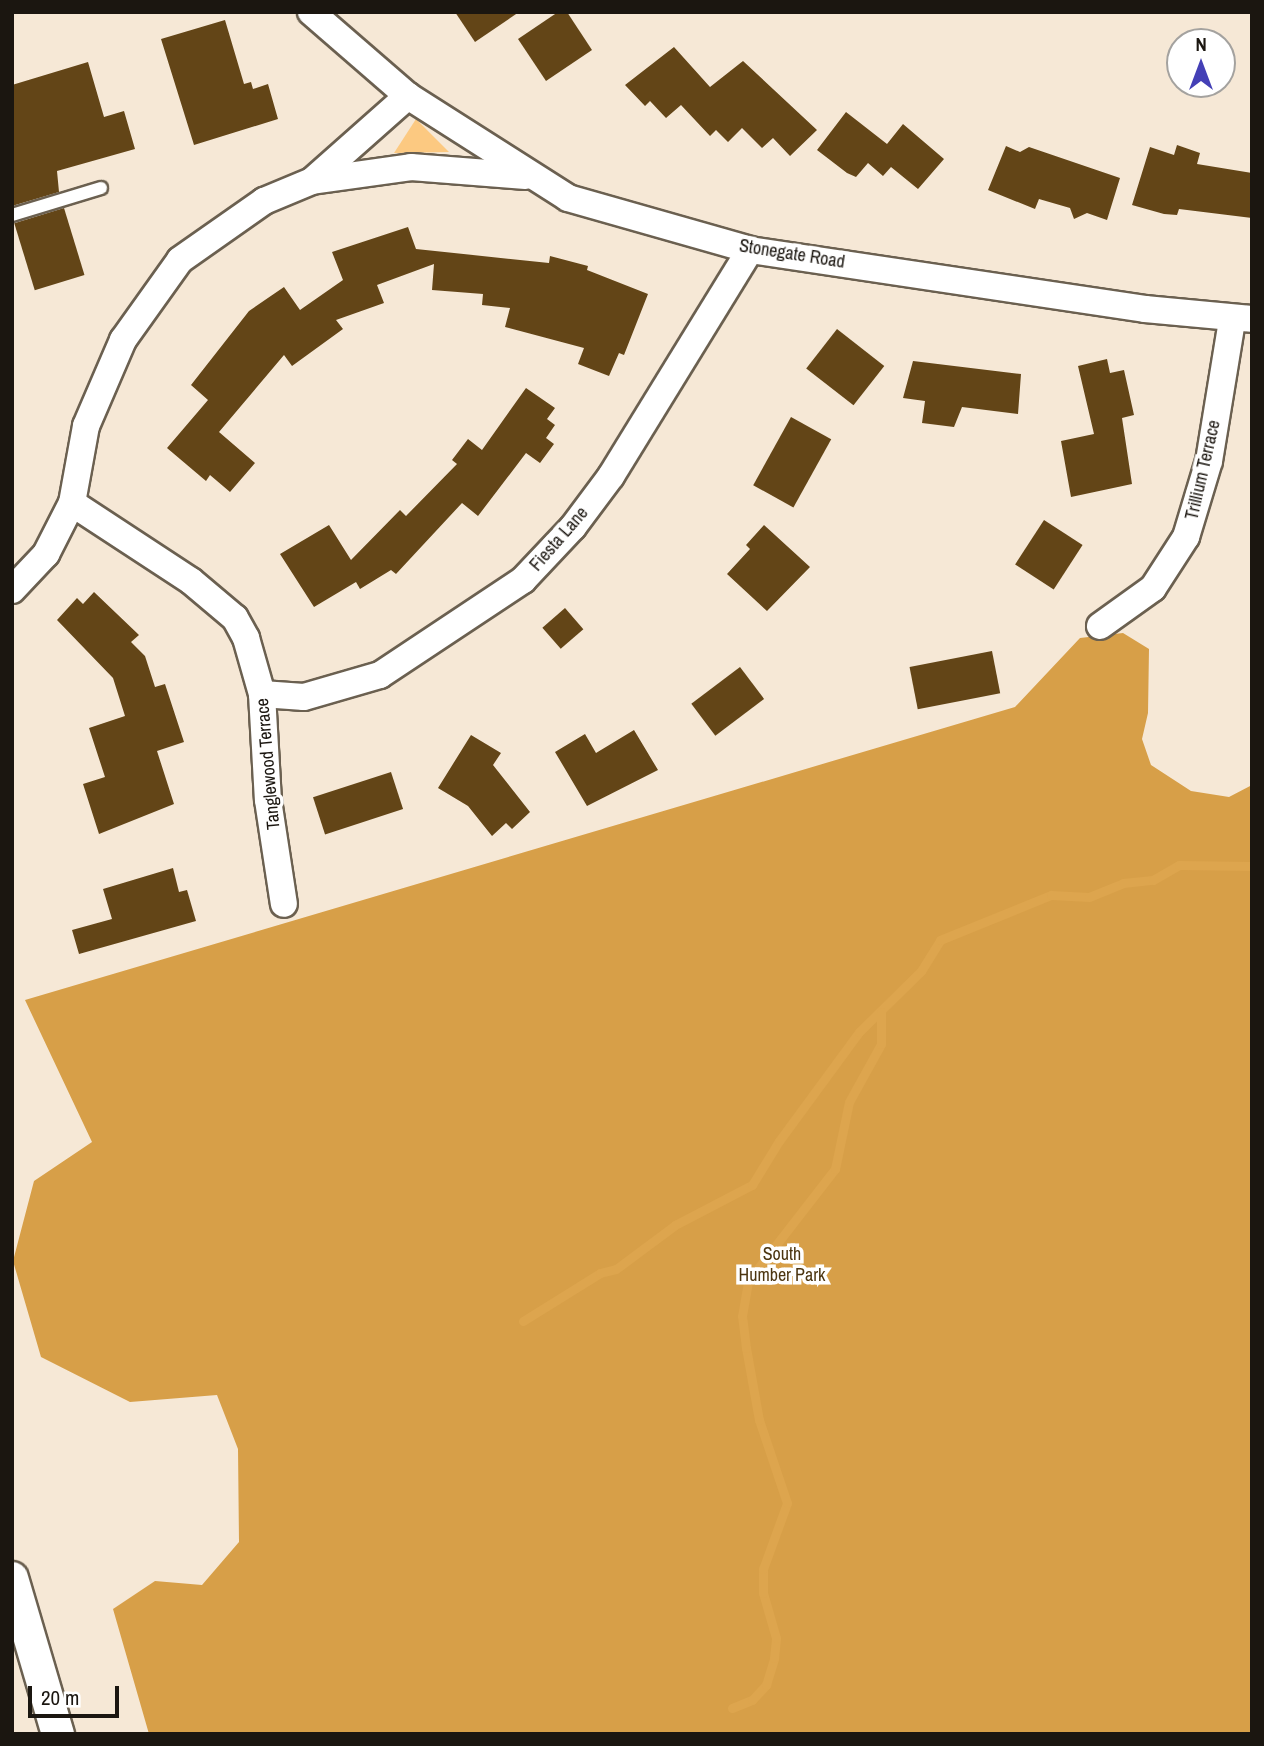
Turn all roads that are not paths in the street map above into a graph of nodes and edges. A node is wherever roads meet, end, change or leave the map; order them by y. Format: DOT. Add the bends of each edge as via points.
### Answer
graph roads {
  1 [pos="311,12"];
  2 [pos="408,96"];
  3 [pos="528,176"];
  4 [pos="312,181"];
  5 [pos="101,188"];
  6 [pos="12,215"];
  7 [pos="750,250"];
  8 [pos="1242,320"];
  9 [pos="72,503"];
  10 [pos="12,590"];
  11 [pos="1100,626"];
  12 [pos="262,694"];
  13 [pos="284,904"];
  14 [pos="12,1578"];
  15 [pos="58,1734"];
  1 -- 2 [label="street, Stonegate Road"];
  2 -- 3 [label="street, Stonegate Road"];
  2 -- 4 [label="street"];
  3 -- 4 [label="street" via="411,167"];
  3 -- 7 [label="street, Stonegate Road" via="568,198"];
  4 -- 9 [label="street" via="264,201 216,232 180,260 153,293 99,388 78,460"];
  5 -- 6 [label="lane"];
  7 -- 8 [label="street, Stonegate Road"];
  7 -- 12 [label="street, Fiesta Lane" via="611,476 573,527 523,580 380,674 304,697"];
  8 -- 11 [label="street, Trillium Terrace" via="1186,537 1153,588"];
  9 -- 10 [label="street" via="47,554"];
  9 -- 12 [label="street, Tanglewood Terrace" via="143,546 235,618 246,638"];
  12 -- 13 [label="street, Tanglewood Terrace" via="268,800"];
  14 -- 15 [label="street"];
}
